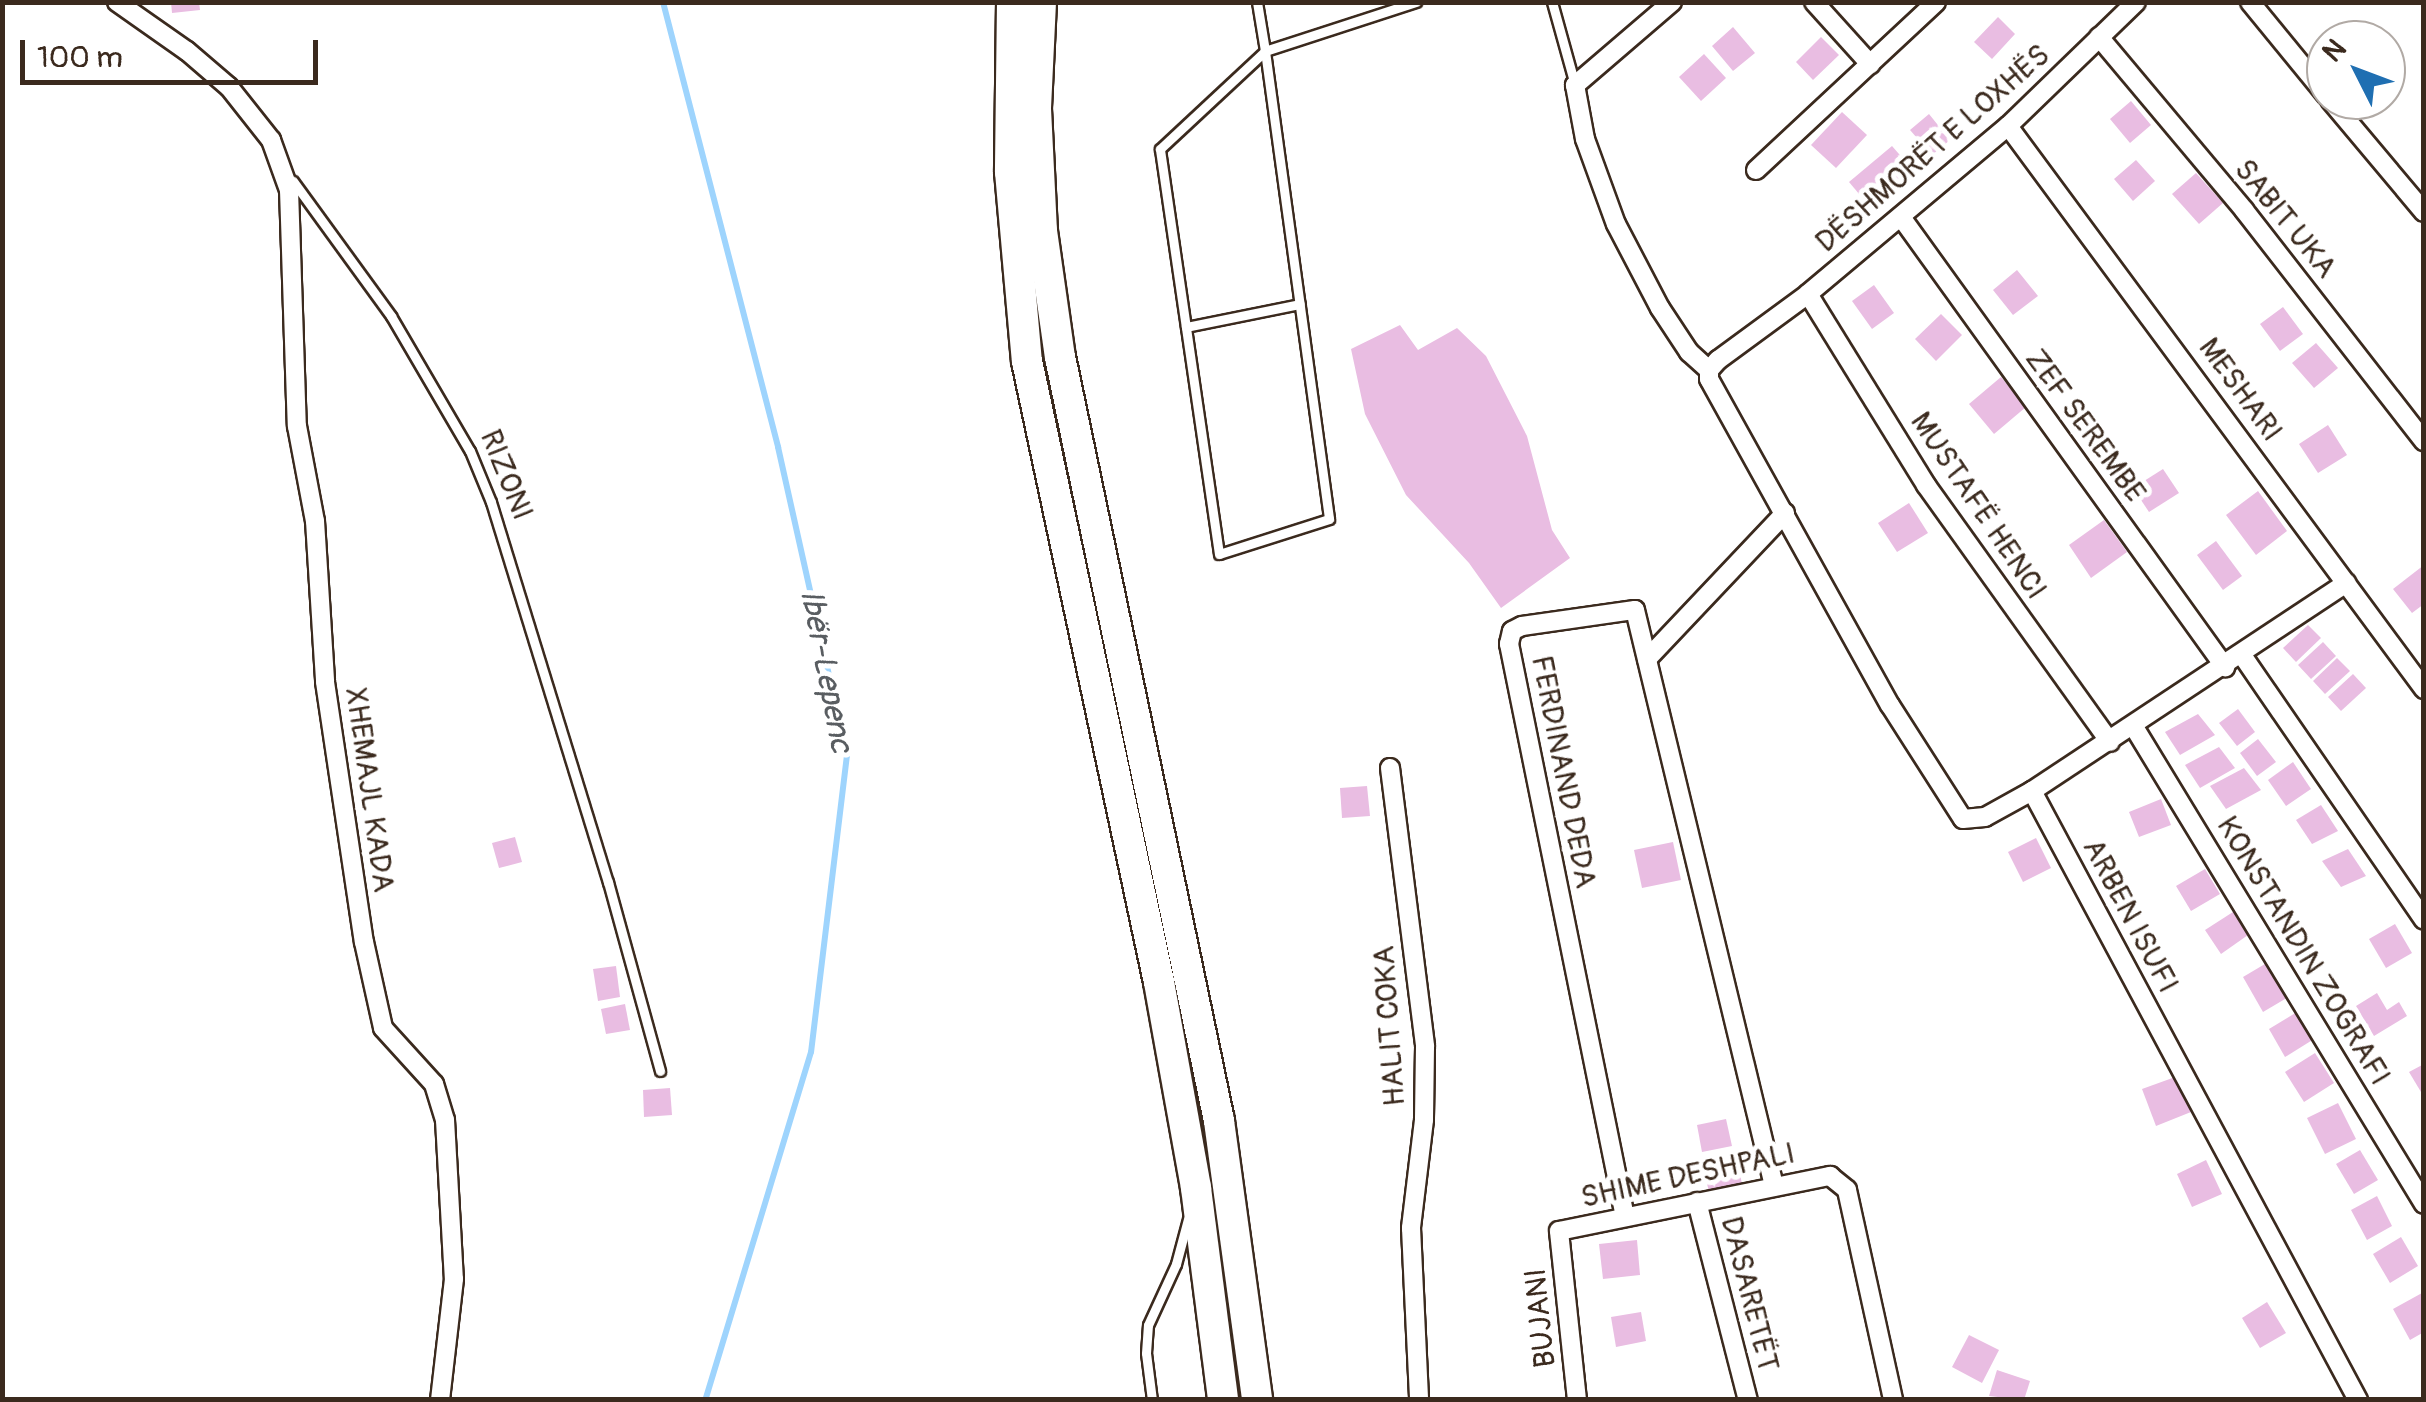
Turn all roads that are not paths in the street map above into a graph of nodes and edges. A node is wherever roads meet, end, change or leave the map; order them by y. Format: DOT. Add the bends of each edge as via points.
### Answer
graph roads {
  1 [pos="117,2"];
  2 [pos="1012,2"];
  3 [pos="1041,2"];
  4 [pos="1257,2"];
  5 [pos="1416,2"];
  6 [pos="1552,2"];
  7 [pos="1672,2"];
  8 [pos="1814,2"];
  9 [pos="1936,2"];
  10 [pos="2136,2"];
  11 [pos="2250,2"];
  12 [pos="1400,7"];
  13 [pos="2099,37"];
  14 [pos="1265,51"];
  15 [pos="1870,64"];
  16 [pos="2306,70"];
  17 [pos="1575,85"];
  18 [pos="2347,120"];
  19 [pos="2008,126"];
  20 [pos="283,166"];
  21 [pos="1756,170"];
  22 [pos="2424,212"];
  23 [pos="1901,217"];
  24 [pos="1808,294"];
  25 [pos="1300,304"];
  26 [pos="1186,326"];
  27 [pos="1710,370"];
  28 [pos="2424,440"];
  29 [pos="1785,512"];
  30 [pos="2346,583"];
  31 [pos="2242,656"];
  32 [pos="1647,659"];
  33 [pos="2224,667"];
  34 [pos="2424,689"];
  35 [pos="2134,728"];
  36 [pos="2110,742"];
  37 [pos="1390,768"];
  38 [pos="2032,791"];
  39 [pos="2424,920"];
  40 [pos="660,1071"];
  41 [pos="1774,1186"];
  42 [pos="1196,1188"];
  43 [pos="1697,1202"];
  44 [pos="2424,1204"];
  45 [pos="1625,1217"];
  46 [pos="1560,1231"];
  47 [pos="440,1400"];
  48 [pos="1152,1400"];
  49 [pos="1224,1400"];
  50 [pos="1257,1400"];
  51 [pos="1418,1400"];
  52 [pos="1577,1400"];
  53 [pos="1748,1400"];
  54 [pos="1893,1400"];
  55 [pos="2358,1400"];
  1 -- 20 [label="street, RIZONI" via="229,88"];
  2 -- 42 [label="highway" via="1010,172 1027,361 1160,982"];
  3 -- 50 [label="highway" via="1036,109 1056,326 1219,1122"];
  4 -- 14 [label="lane"];
  5 -- 12 [label="lane"];
  6 -- 17 [label="lane"];
  7 -- 17 [label="street"];
  8 -- 15 [label="street"];
  9 -- 15 [label="street"];
  10 -- 13 [label="street, DËSHMORËT E LOXHËS"];
  11 -- 16 [label="street"];
  12 -- 14 [label="lane"];
  13 -- 19 [label="street, DËSHMORËT E LOXHËS"];
  13 -- 28 [label="street, SABIT UKA"];
  14 -- 25 [label="lane"];
  14 -- 26 [label="lane" via="1160,149"];
  15 -- 21 [label="street"];
  17 -- 27 [label="street" via="1585,139 1616,224 1660,308 1689,352"];
  18 -- 22 [label="street"];
  19 -- 23 [label="street, DËSHMORËT E LOXHËS"];
  19 -- 30 [label="street, MESHARI"];
  20 -- 40 [label="lane, RIZONI" via="391,316 470,452 491,502"];
  20 -- 47 [label="street, XHEMAJL KADA" via="293,214 297,426 315,521 327,700 364,942 383,1028 434,1084 445,1120 454,1279"];
  23 -- 24 [label="street, DËSHMORËT E LOXHËS"];
  23 -- 33 [label="street, ZEF SEREMBE"];
  24 -- 27 [label="street, DËSHMORËT E LOXHËS"];
  24 -- 36 [label="street, MUSTAFË HENCI" via="1926,485"];
  25 -- 26 [label="lane"];
  25 -- 26 [label="lane" via="1330,519 1219,554"];
  27 -- 29 [label="street"];
  29 -- 32 [label="street"];
  29 -- 38 [label="street" via="1956,813 1971,822"];
  30 -- 31 [label="street"];
  30 -- 34 [label="street, MESHARI"];
  31 -- 33 [label="street"];
  31 -- 39 [label="street"];
  32 -- 41 [label="street, FERDINAND DEDA"];
  32 -- 45 [label="street, FERDINAND DEDA" via="1635,610 1522,626 1509,637"];
  33 -- 35 [label="street"];
  35 -- 36 [label="street"];
  35 -- 44 [label="street, KONSTANDIN ZOGRAFI"];
  36 -- 38 [label="street"];
  37 -- 51 [label="street, HALIT COKA" via="1425,1047 1412,1228"];
  38 -- 55 [label="street, ARBEN ISUFI"];
  41 -- 43 [label="street, SHIME DESHPALI"];
  41 -- 54 [label="street, SHIME DESHPALI" via="1830,1176 1847,1190"];
  42 -- 48 [label="lane" via="1176,1264 1148,1325"];
  42 -- 49 [label="highway"];
  43 -- 45 [label="street, SHIME DESHPALI"];
  43 -- 53 [label="street, DASARETËT"];
  45 -- 46 [label="street, SHIME DESHPALI"];
  46 -- 52 [label="street, BUJANI"];
}
